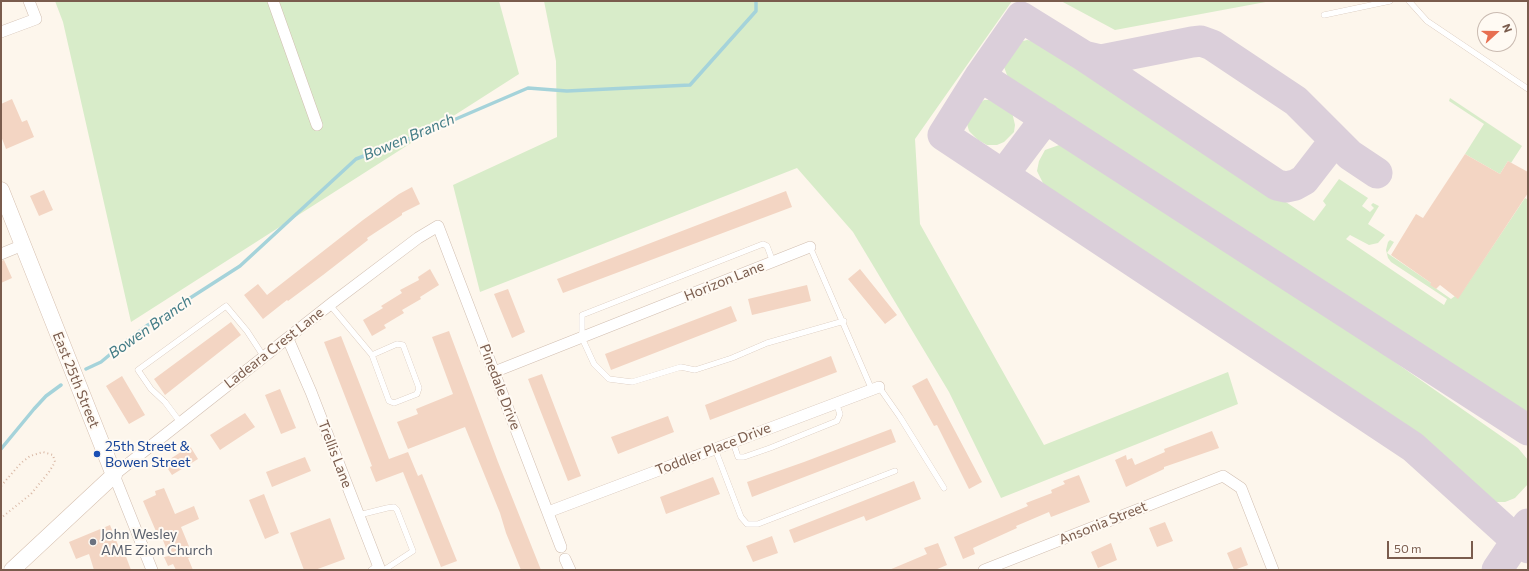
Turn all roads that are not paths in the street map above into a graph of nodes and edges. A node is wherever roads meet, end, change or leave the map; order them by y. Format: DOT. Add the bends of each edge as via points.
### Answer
graph roads {
  1 [pos="29,1"];
  2 [pos="273,1"];
  3 [pos="1390,1"];
  4 [pos="1409,1"];
  5 [pos="1324,15"];
  6 [pos="1,32"];
  7 [pos="1528,89"];
  8 [pos="318,125"];
  9 [pos="1,190"];
  10 [pos="438,226"];
  11 [pos="23,245"];
  12 [pos="810,247"];
  13 [pos="1,254"];
  14 [pos="773,262"];
  15 [pos="330,305"];
  16 [pos="844,321"];
  17 [pos="288,338"];
  18 [pos="582,338"];
  19 [pos="372,355"];
  20 [pos="264,357"];
  21 [pos="494,372"];
  22 [pos="876,388"];
  23 [pos="836,403"];
  24 [pos="180,422"];
  25 [pos="733,442"];
  26 [pos="715,449"];
  27 [pos="895,471"];
  28 [pos="114,475"];
  29 [pos="944,488"];
  30 [pos="548,512"];
  31 [pos="359,515"];
  32 [pos="561,547"];
  33 [pos="565,559"];
  34 [pos="379,569"];
  35 [pos="12,570"];
  36 [pos="152,570"];
  37 [pos="570,570"];
  38 [pos="984,570"];
  39 [pos="1273,570"];
  1 -- 6 [label="street" via="36,19"];
  2 -- 8 [label="street"];
  3 -- 5 [label="lane"];
  4 -- 7 [label="lane" via="1427,21"];
  9 -- 11 [label="street, East 25th Street"];
  10 -- 15 [label="street, Ladeara Crest Lane" via="418,238"];
  10 -- 21 [label="street, Pinedale Drive"];
  11 -- 13 [label="street"];
  11 -- 28 [label="street, East 25th Street"];
  12 -- 14 [label="street, Horizon Lane"];
  12 -- 16 [label="lane, Horizon Lane"];
  14 -- 18 [label="street, Horizon Lane"];
  14 -- 18 [label="lane" via="767,246 763,244 582,314"];
  15 -- 17 [label="street, Ladeara Crest Lane"];
  15 -- 19 [label="lane"];
  16 -- 18 [label="lane" via="767,343 695,370 681,367 632,382 609,379 594,364"];
  16 -- 22 [label="lane, Horizon Lane"];
  17 -- 20 [label="street, Ladeara Crest Lane"];
  17 -- 31 [label="street, Trellis Lane"];
  18 -- 21 [label="street, Horizon Lane"];
  19 -- 19 [label="lane" via="391,403 417,394 419,388 403,345 398,344"];
  20 -- 24 [label="street, Ladeara Crest Lane"];
  20 -- 24 [label="lane" via="226,306 138,370"];
  21 -- 30 [label="street, Pinedale Drive"];
  22 -- 23 [label="street, Toddler Place Drive"];
  22 -- 29 [label="lane, Horizon Lane" via="900,417"];
  23 -- 25 [label="street, Toddler Place Drive"];
  23 -- 25 [label="lane" via="840,414 837,421 770,448 738,457"];
  24 -- 28 [label="street, Ladeara Crest Lane"];
  25 -- 26 [label="street, Toddler Place Drive"];
  26 -- 27 [label="lane" via="741,517 747,524 758,524"];
  26 -- 30 [label="street, Toddler Place Drive"];
  28 -- 35 [label="street"];
  28 -- 36 [label="street, East 25th Street"];
  30 -- 32 [label="street, Pinedale Drive"];
  31 -- 34 [label="street, Trellis Lane"];
  31 -- 34 [label="lane" via="394,507 413,551"];
  33 -- 37 [label="street"];
  38 -- 39 [label="street, Ansonia Street" via="1223,476 1241,488"];
}
